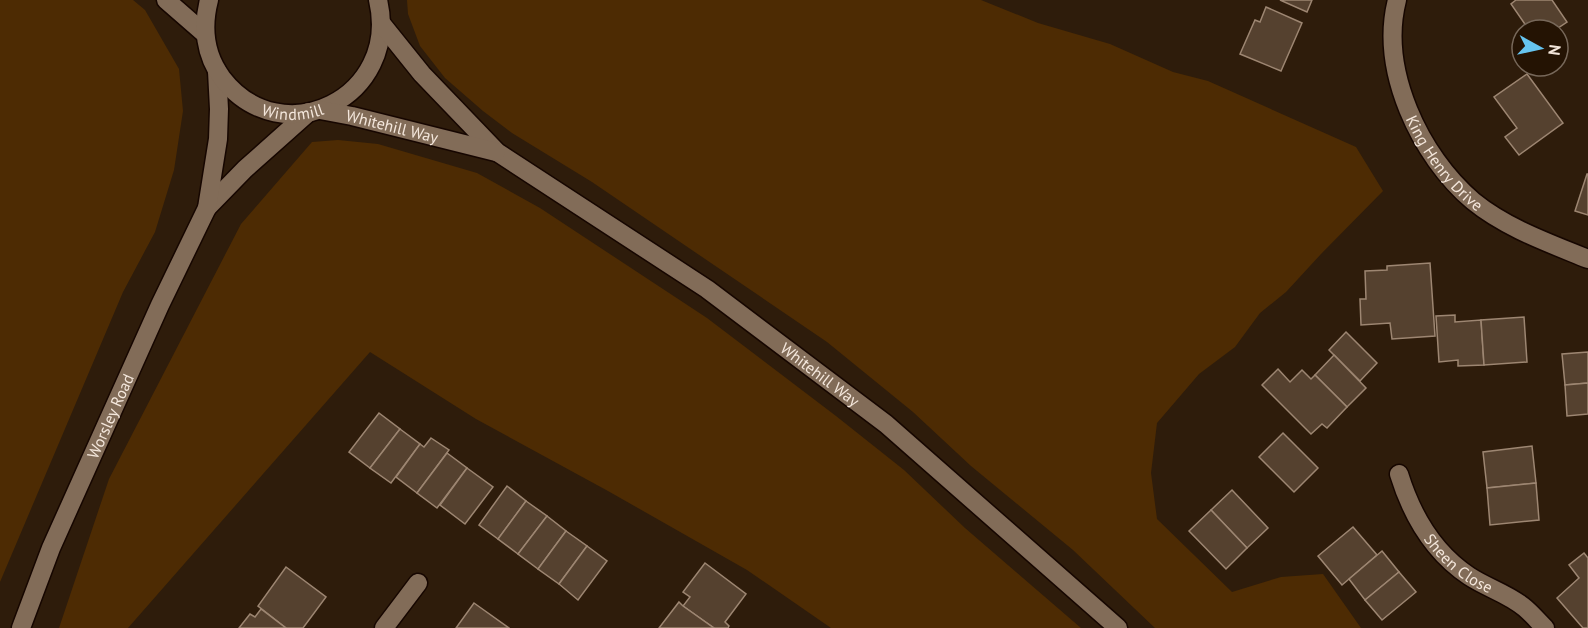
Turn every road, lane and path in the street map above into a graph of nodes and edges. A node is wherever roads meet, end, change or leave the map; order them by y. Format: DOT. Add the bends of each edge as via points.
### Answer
graph roads {
  1 [pos="166,0"];
  2 [pos="209,0"];
  3 [pos="1397,0"];
  4 [pos="378,1"];
  5 [pos="381,24"];
  6 [pos="205,34"];
  7 [pos="217,71"];
  8 [pos="314,111"];
  9 [pos="497,152"];
  10 [pos="207,208"];
  11 [pos="1588,259"];
  12 [pos="1399,474"];
  13 [pos="418,583"];
  14 [pos="21,628"];
  15 [pos="384,628"];
  16 [pos="1118,628"];
  17 [pos="1545,628"];
  1 -- 6 [label="main road"];
  2 -- 6 [label="main road, Windmill"];
  3 -- 11 [label="main road, King Henry Drive" via="1391,38 1395,68 1408,108 1428,149 1473,201 1535,237"];
  4 -- 5 [label="main road, Windmill"];
  5 -- 8 [label="main road, Windmill" via="379,46 358,86 340,100"];
  5 -- 9 [label="main road, Whitehill Way" via="422,74"];
  6 -- 7 [label="main road, Windmill"];
  7 -- 8 [label="main road, Windmill" via="240,97 255,106 288,113"];
  7 -- 10 [label="main road, Worsley Road" via="218,139"];
  8 -- 9 [label="main road, Whitehill Way"];
  8 -- 10 [label="main road, Worsley Road" via="245,169"];
  9 -- 16 [label="main road, Whitehill Way" via="707,289 886,424"];
  10 -- 14 [label="main road, Worsley Road" via="51,548"];
  12 -- 17 [label="main road, Sheen Close" via="1406,498 1432,541 1467,575 1525,607"];
  13 -- 15 [label="main road"];
}
